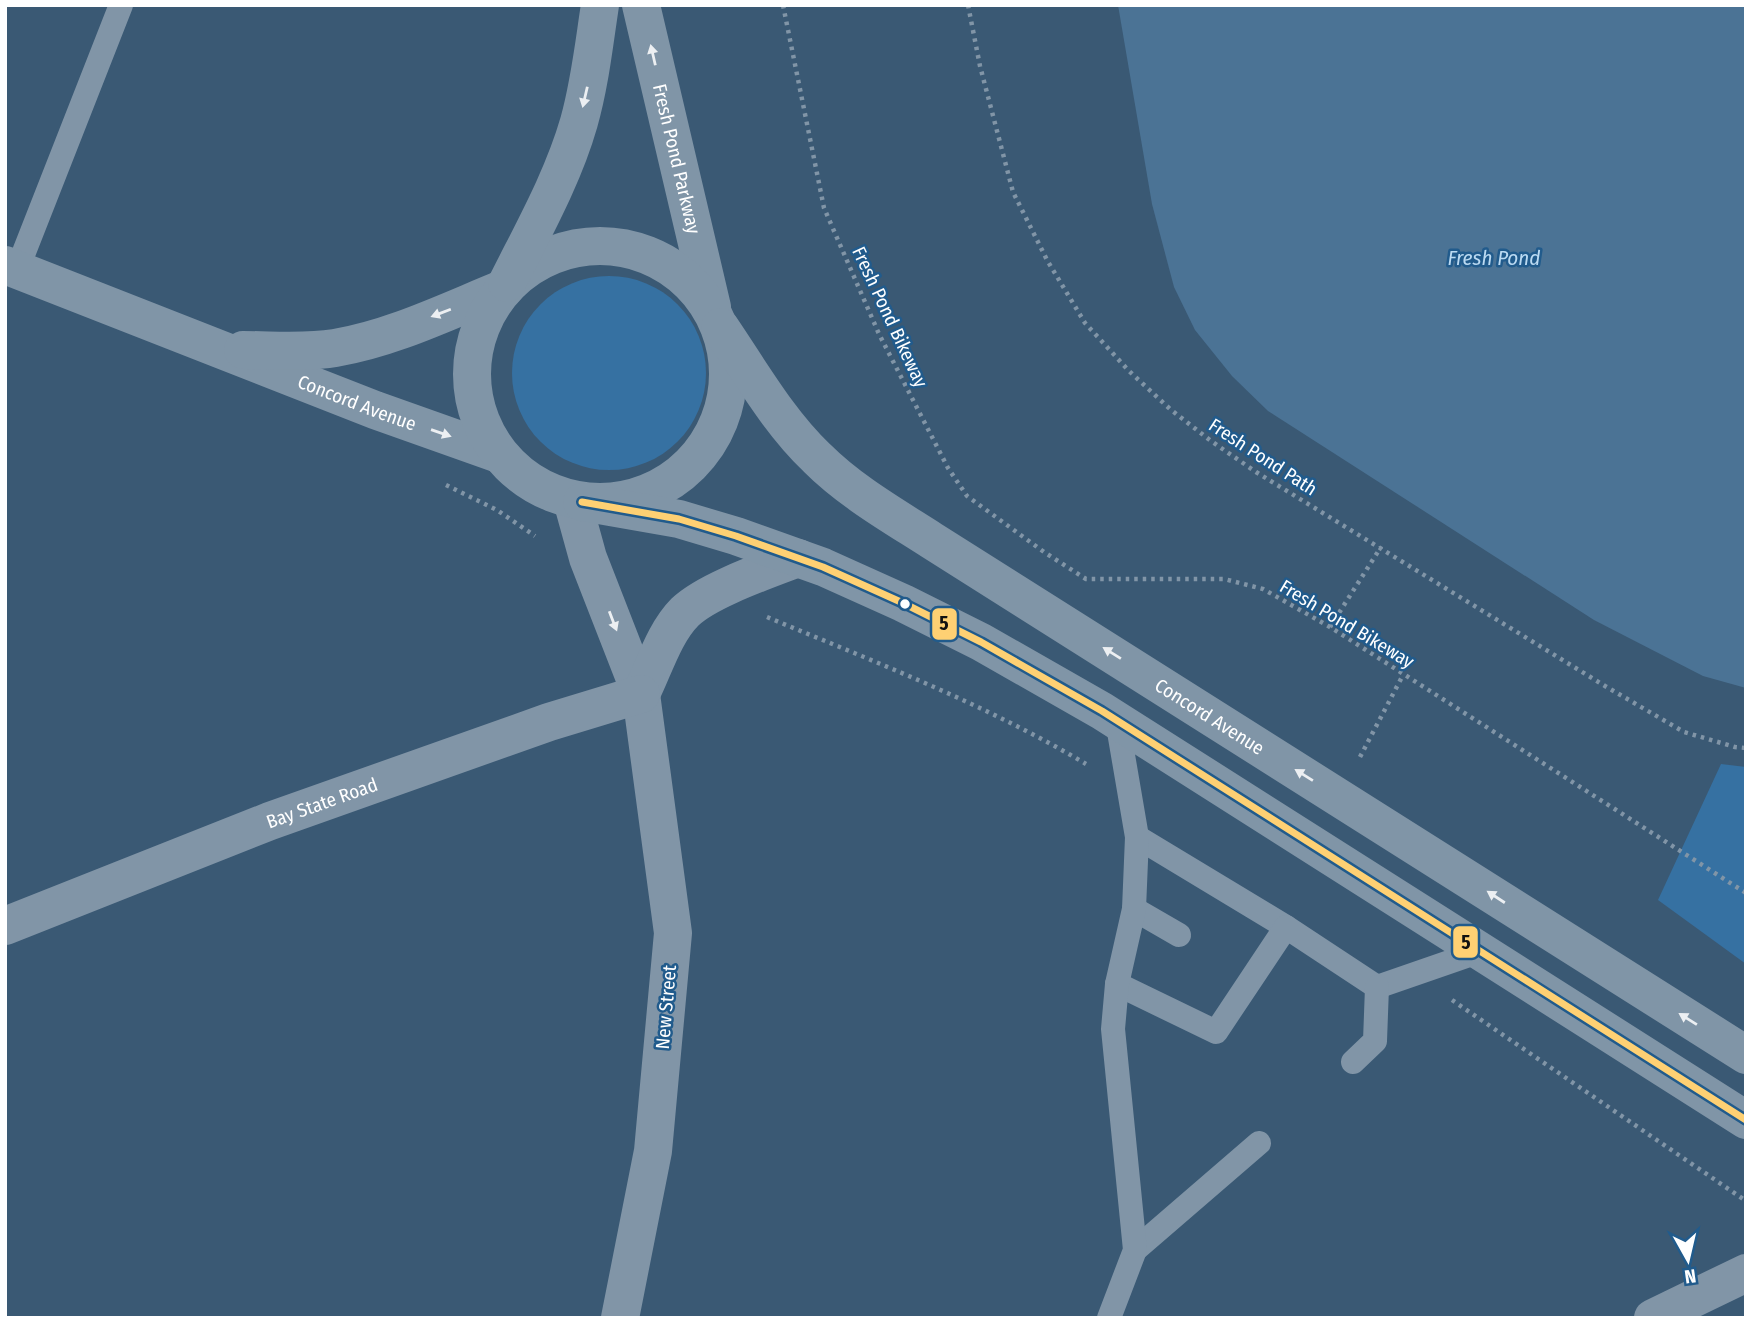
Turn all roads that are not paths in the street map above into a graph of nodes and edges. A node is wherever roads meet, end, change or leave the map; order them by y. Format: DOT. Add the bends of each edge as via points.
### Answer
graph roads {
  1 [pos="121,5"];
  2 [pos="600,5"];
  3 [pos="641,5"];
  4 [pos="11,268"];
  5 [pos="505,288"];
  6 [pos="716,320"];
  7 [pos="217,349"];
  8 [pos="499,454"];
  9 [pos="577,501"];
  10 [pos="798,558"];
  11 [pos="641,694"];
  12 [pos="1117,720"];
  13 [pos="1137,837"];
  14 [pos="1134,909"];
  15 [pos="5,926"];
  16 [pos="1286,927"];
  17 [pos="1179,935"];
  18 [pos="1481,951"];
  19 [pos="1117,984"];
  20 [pos="1377,987"];
  21 [pos="1746,1055"];
  22 [pos="1353,1062"];
  23 [pos="1746,1120"];
  24 [pos="1259,1143"];
  25 [pos="1135,1250"];
  26 [pos="1746,1273"];
  27 [pos="620,1318"];
  28 [pos="1109,1318"];
  29 [pos="1653,1318"];
  1 -- 4 [label="lane"];
  2 -- 5 [label="main road, one-way" via="588,85 572,144"];
  6 -- 3 [label="main road, Fresh Pond Parkway, one-way"];
  4 -- 7 [label="main road, Concord Avenue"];
  5 -- 6 [label="main road, Concord Avenue" via="527,268 555,254 584,247 615,247 672,267 695,287"];
  5 -- 7 [label="main road, Concord Avenue, one-way" via="388,334 335,348"];
  5 -- 8 [label="main road" via="481,326 471,370 478,414"];
  6 -- 9 [label="main road, Fresh Pond Parkway" via="728,360 727,393 718,426 701,454 677,477 648,493 615,502"];
  21 -- 6 [label="main road, Concord Avenue, one-way" via="845,482 794,433"];
  7 -- 8 [label="main road, Concord Avenue, one-way"];
  8 -- 9 [label="main road" via="527,480"];
  9 -- 10 [label="main road" via="700,524"];
  9 -- 11 [label="street, New Street, one-way" via="588,558"];
  10 -- 11 [label="street" via="708,596 686,612"];
  10 -- 12 [label="main road" via="981,642"];
  11 -- 15 [label="street, Bay State Road" via="270,821"];
  11 -- 27 [label="street, New Street" via="673,933 653,1151"];
  12 -- 13 [label="lane"];
  12 -- 18 [label="main road"];
  13 -- 14 [label="lane"];
  13 -- 16 [label="lane"];
  14 -- 17 [label="lane"];
  14 -- 19 [label="lane"];
  16 -- 19 [label="lane" via="1244,971 1216,1032"];
  16 -- 20 [label="lane"];
  18 -- 20 [label="lane"];
  18 -- 23 [label="main road"];
  19 -- 25 [label="lane" via="1113,1029"];
  20 -- 22 [label="lane" via="1375,1041"];
  24 -- 25 [label="lane"];
  25 -- 28 [label="lane"];
  26 -- 29 [label="street"];
}
